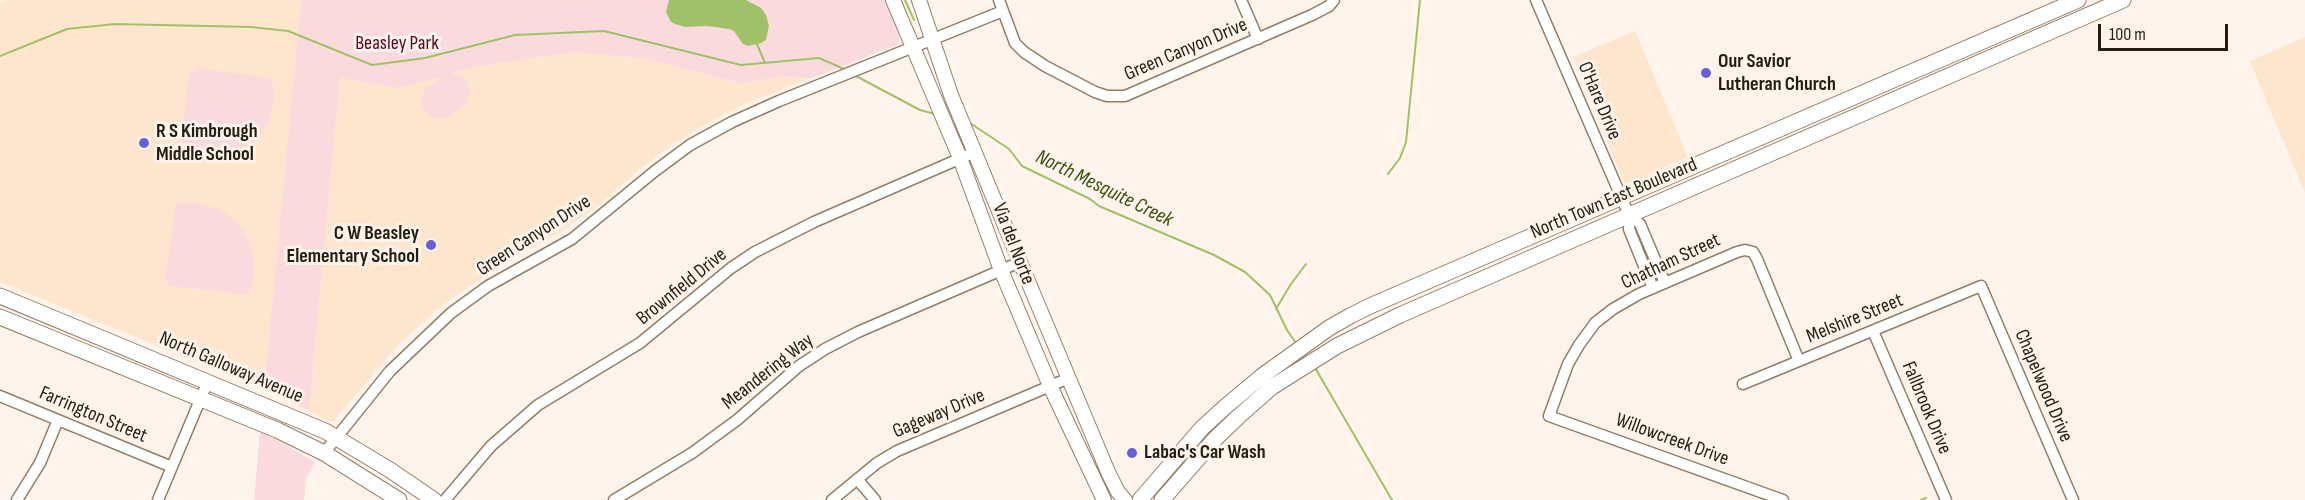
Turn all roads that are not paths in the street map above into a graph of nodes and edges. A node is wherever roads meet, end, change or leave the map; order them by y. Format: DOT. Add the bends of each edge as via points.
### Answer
graph roads {
  1 [pos="893,0"];
  2 [pos="919,0"];
  3 [pos="999,0"];
  4 [pos="1241,0"];
  5 [pos="1334,0"];
  6 [pos="1536,0"];
  7 [pos="2078,0"];
  8 [pos="2123,0"];
  9 [pos="1003,11"];
  10 [pos="2086,16"];
  11 [pos="933,39"];
  12 [pos="1258,39"];
  13 [pos="1986,39"];
  14 [pos="914,46"];
  15 [pos="1993,57"];
  16 [pos="1776,130"];
  17 [pos="1785,148"];
  18 [pos="975,152"];
  19 [pos="960,158"];
  20 [pos="1621,197"];
  21 [pos="1629,215"];
  22 [pos="1020,262"];
  23 [pos="1001,270"];
  24 [pos="1665,283"];
  25 [pos="1981,286"];
  26 [pos="1653,288"];
  27 [pos="0,296"];
  28 [pos="0,317"];
  29 [pos="1873,331"];
  30 [pos="104,338"];
  31 [pos="96,356"];
  32 [pos="1799,361"];
  33 [pos="1280,372"];
  34 [pos="1069,378"];
  35 [pos="208,381"];
  36 [pos="1743,384"];
  37 [pos="1050,386"];
  38 [pos="0,396"];
  39 [pos="202,398"];
  40 [pos="1225,407"];
  41 [pos="1549,416"];
  42 [pos="1238,417"];
  43 [pos="58,420"];
  44 [pos="336,436"];
  45 [pos="324,453"];
  46 [pos="172,467"];
  47 [pos="857,479"];
  48 [pos="17,500"];
  49 [pos="158,500"];
  50 [pos="399,500"];
  51 [pos="434,500"];
  52 [pos="445,500"];
  53 [pos="614,500"];
  54 [pos="832,500"];
  55 [pos="875,500"];
  56 [pos="1104,500"];
  57 [pos="1125,500"];
  58 [pos="1140,500"];
  59 [pos="1162,500"];
  60 [pos="1783,500"];
  61 [pos="1946,500"];
  62 [pos="2073,500"];
  1 -- 14 [label="street, Via del Norte"];
  2 -- 11 [label="street, Via del Norte"];
  3 -- 9 [label="street, Green Canyon Drive"];
  4 -- 12 [label="street"];
  5 -- 12 [label="street, Green Canyon Drive" via="1312,15"];
  6 -- 20 [label="street, O'Hare Drive"];
  7 -- 10 [label="street"];
  7 -- 13 [label="main road, North Town East Boulevard"];
  8 -- 10 [label="main road, North Town East Boulevard"];
  9 -- 11 [label="street"];
  9 -- 12 [label="street, Green Canyon Drive" via="1015,44 1024,52 1107,96 1135,93"];
  10 -- 15 [label="main road, North Town East Boulevard"];
  11 -- 14 [label="street"];
  11 -- 18 [label="street, Via del Norte"];
  13 -- 15 [label="main road"];
  13 -- 16 [label="main road, North Town East Boulevard"];
  14 -- 19 [label="street, Via del Norte"];
  14 -- 44 [label="street, Green Canyon Drive" via="752,112 700,139 572,239 460,306 390,371"];
  15 -- 17 [label="main road, North Town East Boulevard"];
  16 -- 17 [label="main road"];
  16 -- 20 [label="main road, North Town East Boulevard"];
  17 -- 21 [label="main road, North Town East Boulevard"];
  18 -- 19 [label="street, Brownfield Drive"];
  18 -- 22 [label="street, Via del Norte"];
  19 -- 23 [label="street, Via del Norte"];
  19 -- 52 [label="street, Brownfield Drive" via="755,252 640,343 538,405 491,446"];
  20 -- 21 [label="street, O'Hare Drive"];
  20 -- 33 [label="main road, North Town East Boulevard" via="1370,306 1329,328"];
  21 -- 24 [label="street" via="1640,224"];
  21 -- 26 [label="street" via="1629,229"];
  21 -- 33 [label="main road, North Town East Boulevard" via="1410,310"];
  22 -- 23 [label="street, Meandering Way"];
  22 -- 34 [label="street, Via del Norte"];
  23 -- 37 [label="street, Via del Norte"];
  23 -- 53 [label="street, Meandering Way" via="825,349 692,453"];
  24 -- 26 [label="street, Chatham Street"];
  24 -- 32 [label="street, Chatham Street" via="1737,252 1753,252"];
  25 -- 29 [label="street, Melshire Street"];
  25 -- 62 [label="street, Chapelwood Drive"];
  26 -- 41 [label="street, Chatham Street" via="1595,323 1568,364"];
  27 -- 30 [label="main road, North Galloway Avenue"];
  28 -- 31 [label="main road, North Galloway Avenue"];
  29 -- 32 [label="street, Melshire Street"];
  29 -- 61 [label="street, Fallbrook Drive"];
  30 -- 31 [label="main road"];
  30 -- 35 [label="main road, North Galloway Avenue"];
  31 -- 39 [label="main road, North Galloway Avenue"];
  32 -- 36 [label="street, Melshire Street"];
  33 -- 40 [label="main road, North Town East Boulevard"];
  33 -- 42 [label="main road, North Town East Boulevard"];
  34 -- 37 [label="street, Gageway Drive"];
  34 -- 57 [label="street, Via del Norte" via="1108,472"];
  35 -- 39 [label="street"];
  35 -- 44 [label="main road, North Galloway Avenue"];
  37 -- 47 [label="street, Gageway Drive" via="897,451"];
  37 -- 56 [label="street, Via del Norte"];
  38 -- 43 [label="street, Farrington Street"];
  39 -- 45 [label="main road, North Galloway Avenue"];
  39 -- 46 [label="street"];
  40 -- 42 [label="main road"];
  40 -- 58 [label="main road, North Town East Boulevard"];
  41 -- 60 [label="street, Willowcreek Drive"];
  42 -- 59 [label="main road, North Town East Boulevard"];
  43 -- 46 [label="street, Farrington Street"];
  43 -- 48 [label="street" via="40,464"];
  44 -- 45 [label="street, Green Canyon Drive"];
  44 -- 51 [label="main road, North Galloway Avenue"];
  45 -- 50 [label="main road, North Galloway Avenue"];
  46 -- 49 [label="street"];
  47 -- 54 [label="street, Gageway Drive"];
  47 -- 55 [label="street"];
}
